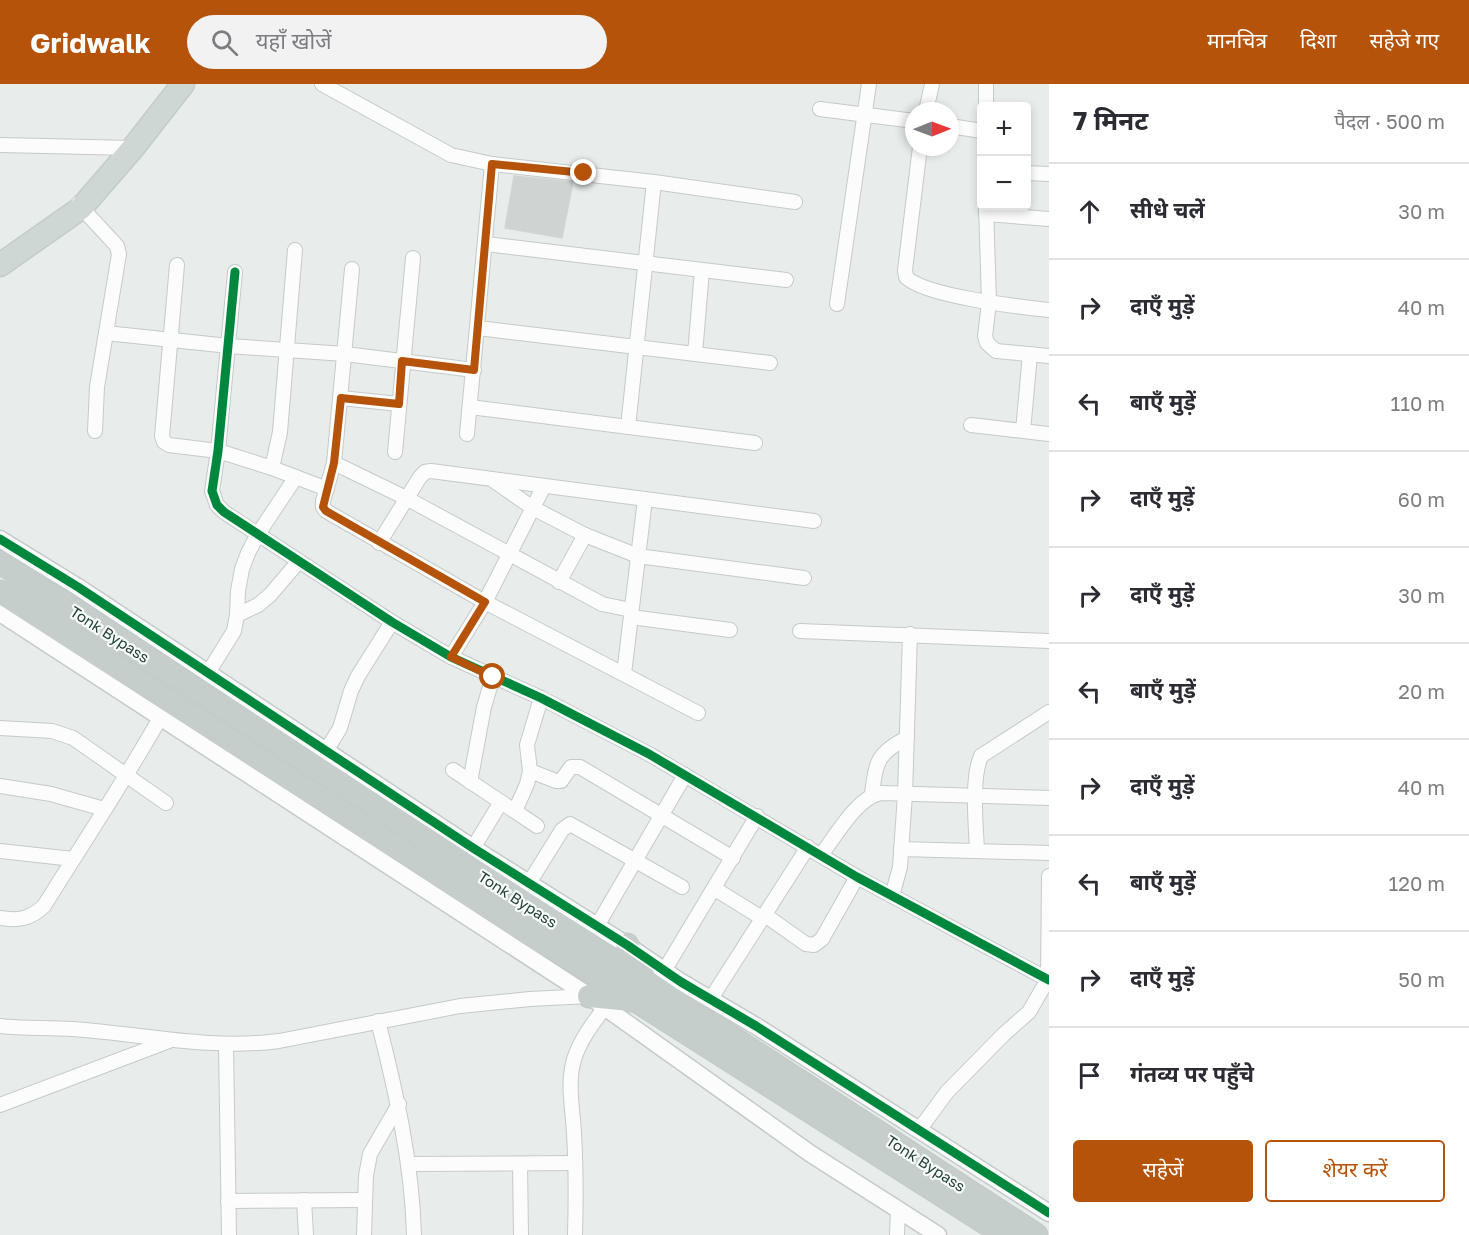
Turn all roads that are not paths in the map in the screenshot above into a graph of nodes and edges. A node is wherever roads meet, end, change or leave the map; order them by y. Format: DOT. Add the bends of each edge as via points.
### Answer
graph roads {
  1 [pos="183,84"];
  2 [pos="869,84"];
  3 [pos="932,84"];
  4 [pos="986,84"];
  5 [pos="326,85"];
  6 [pos="928,102"];
  7 [pos="986,102"];
  8 [pos="819,109"];
  9 [pos="865,114"];
  10 [pos="905,120"];
  11 [pos="959,127"];
  12 [pos="977,129"];
  13 [pos="0,146"];
  14 [pos="133,148"];
  15 [pos="919,156"];
  16 [pos="492,164"];
  17 [pos="1031,173"];
  18 [pos="1049,174"];
  19 [pos="654,182"];
  20 [pos="795,202"];
  21 [pos="78,204"];
  22 [pos="986,210"];
  23 [pos="1049,219"];
  24 [pos="486,244"];
  25 [pos="0,250"];
  26 [pos="295,250"];
  27 [pos="413,258"];
  28 [pos="645,262"];
  29 [pos="0,265"];
  30 [pos="177,265"];
  31 [pos="352,269"];
  32 [pos="702,270"];
  33 [pos="235,272"];
  34 [pos="786,280"];
  35 [pos="988,302"];
  36 [pos="837,304"];
  37 [pos="1049,310"];
  38 [pos="478,328"];
  39 [pos="106,333"];
  40 [pos="171,340"];
  41 [pos="229,346"];
  42 [pos="636,347"];
  43 [pos="288,350"];
  44 [pos="345,354"];
  45 [pos="694,354"];
  46 [pos="1030,354"];
  47 [pos="1049,356"];
  48 [pos="402,361"];
  49 [pos="770,363"];
  50 [pos="474,370"];
  51 [pos="341,398"];
  52 [pos="399,404"];
  53 [pos="470,407"];
  54 [pos="971,425"];
  55 [pos="627,427"];
  56 [pos="95,431"];
  57 [pos="1023,431"];
  58 [pos="467,434"];
  59 [pos="1049,434"];
  60 [pos="755,443"];
  61 [pos="218,451"];
  62 [pos="395,452"];
  63 [pos="334,463"];
  64 [pos="272,468"];
  65 [pos="296,477"];
  66 [pos="493,480"];
  67 [pos="544,486"];
  68 [pos="327,489"];
  69 [pos="406,498"];
  70 [pos="645,499"];
  71 [pos="533,508"];
  72 [pos="814,521"];
  73 [pos="258,534"];
  74 [pos="585,536"];
  75 [pos="0,540"];
  76 [pos="379,543"];
  77 [pos="509,555"];
  78 [pos="638,556"];
  79 [pos="299,561"];
  80 [pos="0,562"];
  81 [pos="804,578"];
  82 [pos="559,582"];
  83 [pos="0,592"];
  84 [pos="485,602"];
  85 [pos="0,613"];
  86 [pos="631,614"];
  87 [pos="237,615"];
  88 [pos="392,622"];
  89 [pos="730,630"];
  90 [pos="800,631"];
  91 [pos="910,634"];
  92 [pos="1049,641"];
  93 [pos="451,657"];
  94 [pos="208,673"];
  95 [pos="624,674"];
  96 [pos="493,677"];
  97 [pos="541,698"];
  98 [pos="1049,712"];
  99 [pos="699,713"];
  100 [pos="160,718"];
  101 [pos="0,728"];
  102 [pos="907,738"];
  103 [pos="326,751"];
  104 [pos="453,770"];
  105 [pos="530,771"];
  106 [pos="685,775"];
  107 [pos="127,777"];
  108 [pos="470,782"];
  109 [pos="0,786"];
  110 [pos="905,794"];
  111 [pos="872,795"];
  112 [pos="976,796"];
  113 [pos="1049,798"];
  114 [pos="501,802"];
  115 [pos="166,803"];
  116 [pos="104,809"];
  117 [pos="515,811"];
  118 [pos="661,816"];
  119 [pos="757,816"];
  120 [pos="537,826"];
  121 [pos="473,848"];
  122 [pos="808,848"];
  123 [pos="901,849"];
  124 [pos="0,851"];
  125 [pos="977,851"];
  126 [pos="1049,853"];
  127 [pos="821,855"];
  128 [pos="733,858"];
  129 [pos="73,859"];
  130 [pos="636,860"];
  131 [pos="1049,876"];
  132 [pos="857,877"];
  133 [pos="529,883"];
  134 [pos="682,887"];
  135 [pos="715,889"];
  136 [pos="892,896"];
  137 [pos="763,917"];
  138 [pos="0,918"];
  139 [pos="597,926"];
  140 [pos="627,945"];
  141 [pos="1048,980"];
  142 [pos="649,984"];
  143 [pos="710,999"];
  144 [pos="597,1002"];
  145 [pos="378,1021"];
  146 [pos="0,1026"];
  147 [pos="171,1040"];
  148 [pos="226,1045"];
  149 [pos="399,1104"];
  150 [pos="0,1105"];
  151 [pos="919,1130"];
  152 [pos="575,1163"];
  153 [pos="408,1164"];
  154 [pos="520,1164"];
  155 [pos="304,1200"];
  156 [pos="365,1200"];
  157 [pos="228,1201"];
  158 [pos="898,1209"];
  159 [pos="1049,1213"];
  160 [pos="229,1235"];
  161 [pos="306,1235"];
  162 [pos="364,1235"];
  163 [pos="414,1235"];
  164 [pos="521,1235"];
  165 [pos="575,1235"];
  166 [pos="897,1235"];
  167 [pos="938,1235"];
  168 [pos="1005,1235"];
  169 [pos="1036,1235"];
  1 -- 14 [label="main road"];
  2 -- 9 [label="street"];
  3 -- 6 [label="street"];
  4 -- 7 [label="street"];
  5 -- 16 [label="street" via="425,143 451,155"];
  8 -- 9 [label="street"];
  9 -- 10 [label="street"];
  9 -- 36 [label="street"];
  11 -- 12 [label="street"];
  13 -- 14 [label="street"];
  14 -- 21 [label="main road"];
  15 -- 35 [label="street" via="906,277 919,286"];
  16 -- 19 [label="street"];
  16 -- 24 [label="street"];
  17 -- 18 [label="street"];
  19 -- 20 [label="street"];
  19 -- 28 [label="street"];
  21 -- 25 [label="main road"];
  21 -- 29 [label="main road"];
  21 -- 39 [label="street" via="117,246 119,254"];
  22 -- 23 [label="street"];
  22 -- 35 [label="street"];
  24 -- 28 [label="street"];
  24 -- 38 [label="street"];
  26 -- 43 [label="street"];
  27 -- 48 [label="street"];
  28 -- 32 [label="street"];
  28 -- 42 [label="street"];
  30 -- 40 [label="street"];
  31 -- 44 [label="street"];
  32 -- 34 [label="street"];
  32 -- 45 [label="street"];
  33 -- 41 [label="street"];
  35 -- 37 [label="street"];
  35 -- 46 [label="street" via="987,343 996,351"];
  38 -- 42 [label="street"];
  38 -- 50 [label="street"];
  39 -- 40 [label="street"];
  39 -- 56 [label="street"];
  40 -- 41 [label="street"];
  40 -- 61 [label="street" via="164,442"];
  41 -- 43 [label="street"];
  41 -- 61 [label="street"];
  42 -- 45 [label="street"];
  42 -- 55 [label="street"];
  43 -- 44 [label="street"];
  43 -- 64 [label="street" via="280,432"];
  44 -- 48 [label="street"];
  44 -- 51 [label="street"];
  45 -- 49 [label="street"];
  46 -- 47 [label="street"];
  46 -- 57 [label="street"];
  48 -- 50 [label="street"];
  48 -- 52 [label="street"];
  50 -- 53 [label="street"];
  51 -- 52 [label="street"];
  51 -- 63 [label="street"];
  52 -- 62 [label="street"];
  53 -- 55 [label="street"];
  53 -- 58 [label="street"];
  54 -- 57 [label="street"];
  55 -- 60 [label="street"];
  57 -- 59 [label="street"];
  61 -- 64 [label="street"];
  61 -- 73 [label="street" via="212,491 217,505"];
  63 -- 68 [label="street"];
  63 -- 69 [label="street"];
  64 -- 65 [label="street"];
  65 -- 68 [label="street"];
  65 -- 73 [label="street"];
  66 -- 67 [label="street"];
  66 -- 69 [label="street" via="424,472"];
  66 -- 71 [label="street"];
  67 -- 70 [label="street"];
  67 -- 71 [label="street"];
  68 -- 76 [label="street" via="323,507 326,511"];
  69 -- 76 [label="street"];
  69 -- 77 [label="street"];
  70 -- 72 [label="street"];
  70 -- 78 [label="street"];
  71 -- 74 [label="street"];
  71 -- 77 [label="street"];
  73 -- 79 [label="street"];
  73 -- 87 [label="street" via="242,569"];
  74 -- 78 [label="street"];
  74 -- 82 [label="street"];
  75 -- 94 [label="street"];
  76 -- 84 [label="street"];
  77 -- 82 [label="street"];
  77 -- 84 [label="street"];
  78 -- 81 [label="street"];
  78 -- 86 [label="street"];
  79 -- 87 [label="street" via="264,600"];
  79 -- 88 [label="street"];
  80 -- 142 [label="highway, Tonk Bypass"];
  82 -- 86 [label="street"];
  83 -- 142 [label="highway"];
  84 -- 93 [label="street"];
  84 -- 95 [label="street"];
  85 -- 100 [label="street"];
  86 -- 89 [label="street"];
  86 -- 95 [label="street"];
  87 -- 94 [label="street" via="234,631"];
  88 -- 93 [label="street"];
  88 -- 103 [label="street" via="358,676 340,728"];
  90 -- 91 [label="street"];
  91 -- 92 [label="street"];
  91 -- 102 [label="street"];
  93 -- 96 [label="street"];
  94 -- 103 [label="street"];
  95 -- 99 [label="street"];
  96 -- 97 [label="street"];
  96 -- 108 [label="street"];
  97 -- 105 [label="street" via="527,746"];
  97 -- 106 [label="street"];
  98 -- 112 [label="street" via="981,756"];
  100 -- 107 [label="street"];
  100 -- 144 [label="street"];
  101 -- 107 [label="street" via="62,733"];
  102 -- 110 [label="street"];
  102 -- 111 [label="street" via="886,750 879,760"];
  103 -- 121 [label="street"];
  104 -- 108 [label="street"];
  105 -- 117 [label="street"];
  105 -- 118 [label="street" via="561,781 571,767 580,767"];
  106 -- 118 [label="street"];
  106 -- 119 [label="street"];
  107 -- 115 [label="street"];
  107 -- 116 [label="street"];
  108 -- 114 [label="street"];
  109 -- 116 [label="street" via="51,794"];
  110 -- 111 [label="street"];
  110 -- 112 [label="street"];
  110 -- 123 [label="street"];
  111 -- 127 [label="street" via="860,803"];
  112 -- 113 [label="street"];
  112 -- 125 [label="street"];
  114 -- 117 [label="street"];
  114 -- 121 [label="street"];
  116 -- 129 [label="street"];
  117 -- 120 [label="street"];
  118 -- 128 [label="street"];
  118 -- 130 [label="street"];
  119 -- 122 [label="street"];
  119 -- 128 [label="street"];
  121 -- 133 [label="street"];
  122 -- 127 [label="street"];
  122 -- 137 [label="street"];
  123 -- 125 [label="street"];
  123 -- 136 [label="street"];
  124 -- 129 [label="street"];
  125 -- 126 [label="street"];
  127 -- 132 [label="street"];
  128 -- 135 [label="street"];
  129 -- 138 [label="street" via="35,915 24,919"];
  130 -- 133 [label="street" via="570,824 562,830"];
  130 -- 134 [label="street"];
  130 -- 139 [label="street"];
  131 -- 141 [label="street"];
  132 -- 136 [label="street"];
  132 -- 137 [label="street" via="822,939 814,945"];
  133 -- 139 [label="street"];
  135 -- 137 [label="street"];
  135 -- 142 [label="street"];
  136 -- 141 [label="street"];
  137 -- 143 [label="street"];
  139 -- 140 [label="street"];
  140 -- 142 [label="highway"];
  141 -- 151 [label="street" via="1029,1012 947,1092"];
  142 -- 143 [label="street"];
  142 -- 144 [label="highway"];
  142 -- 168 [label="highway"];
  142 -- 169 [label="highway, Tonk Bypass"];
  143 -- 151 [label="street"];
  144 -- 145 [label="street" via="531,999 460,1006"];
  144 -- 152 [label="street" via="571,1069"];
  144 -- 158 [label="street" via="811,1154"];
  145 -- 148 [label="street" via="279,1041"];
  145 -- 149 [label="street"];
  146 -- 147 [label="street" via="75,1029"];
  147 -- 148 [label="street"];
  147 -- 150 [label="street"];
  148 -- 157 [label="street"];
  149 -- 153 [label="street"];
  149 -- 156 [label="street" via="370,1154"];
  151 -- 159 [label="street"];
  152 -- 154 [label="street"];
  152 -- 165 [label="street"];
  153 -- 154 [label="street"];
  153 -- 163 [label="street"];
  154 -- 164 [label="street"];
  155 -- 156 [label="street"];
  155 -- 157 [label="street"];
  155 -- 161 [label="street"];
  156 -- 162 [label="street"];
  157 -- 160 [label="street"];
  158 -- 166 [label="street"];
  158 -- 167 [label="street"];
}
